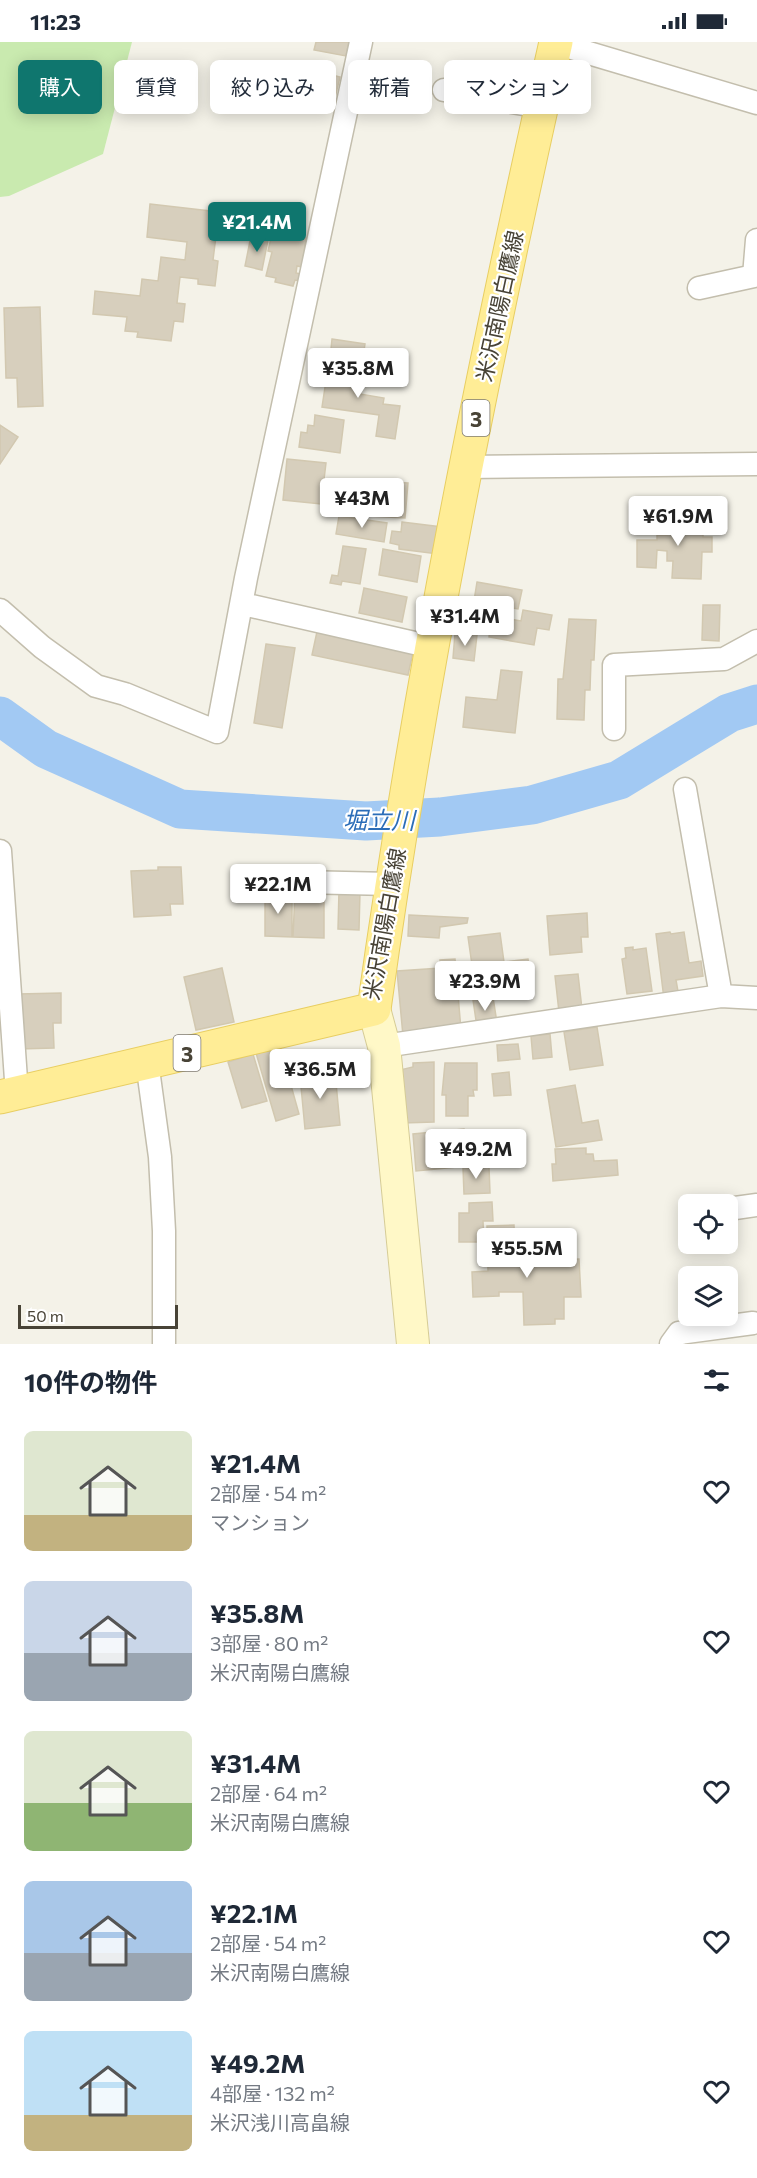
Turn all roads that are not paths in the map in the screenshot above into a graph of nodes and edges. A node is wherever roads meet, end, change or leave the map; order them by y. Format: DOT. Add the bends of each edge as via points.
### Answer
graph roads {
  1 [pos="361,42"];
  2 [pos="556,43"];
  3 [pos="552,60"];
  4 [pos="757,103"];
  5 [pos="540,114"];
  6 [pos="757,240"];
  7 [pos="699,288"];
  8 [pos="757,464"];
  9 [pos="466,467"];
  10 [pos="243,604"];
  11 [pos="0,610"];
  12 [pos="757,641"];
  13 [pos="432,647"];
  14 [pos="614,729"];
  15 [pos="685,789"];
  16 [pos="0,851"];
  17 [pos="392,876"];
  18 [pos="251,881"];
  19 [pos="721,996"];
  20 [pos="757,998"];
  21 [pos="374,1009"];
  22 [pos="384,1046"];
  23 [pos="147,1062"];
  24 [pos="8,1096"];
  25 [pos="757,1205"];
  26 [pos="738,1208"];
  27 [pos="753,1323"];
  28 [pos="164,1344"];
  29 [pos="413,1344"];
  30 [pos="671,1344"];
  1 -- 10 [label="street"];
  2 -- 3 [label="main road, 米沢南陽白鷹線 / 3"];
  2 -- 4 [label="street"];
  5 -- 9 [label="main road, 米沢南陽白鷹線 / 3"];
  6 -- 7 [label="street" via="754,276"];
  8 -- 9 [label="street"];
  9 -- 13 [label="main road, 米沢南陽白鷹線 / 3"];
  10 -- 11 [label="street" via="218,732 96,686"];
  10 -- 13 [label="street"];
  12 -- 14 [label="street" via="724,658 614,665"];
  13 -- 17 [label="main road, 米沢南陽白鷹線 / 3"];
  15 -- 19 [label="street"];
  16 -- 24 [label="street"];
  17 -- 18 [label="street"];
  17 -- 21 [label="main road, 米沢南陽白鷹線 / 3"];
  19 -- 20 [label="street"];
  19 -- 22 [label="street"];
  21 -- 22 [label="main road"];
  21 -- 23 [label="main road, 米沢南陽白鷹線 / 3"];
  22 -- 29 [label="main road"];
  23 -- 24 [label="main road, 米沢南陽白鷹線 / 3"];
  23 -- 28 [label="street" via="160,1157"];
  25 -- 26 [label="street"];
  27 -- 30 [label="street" via="679,1333"];
}
